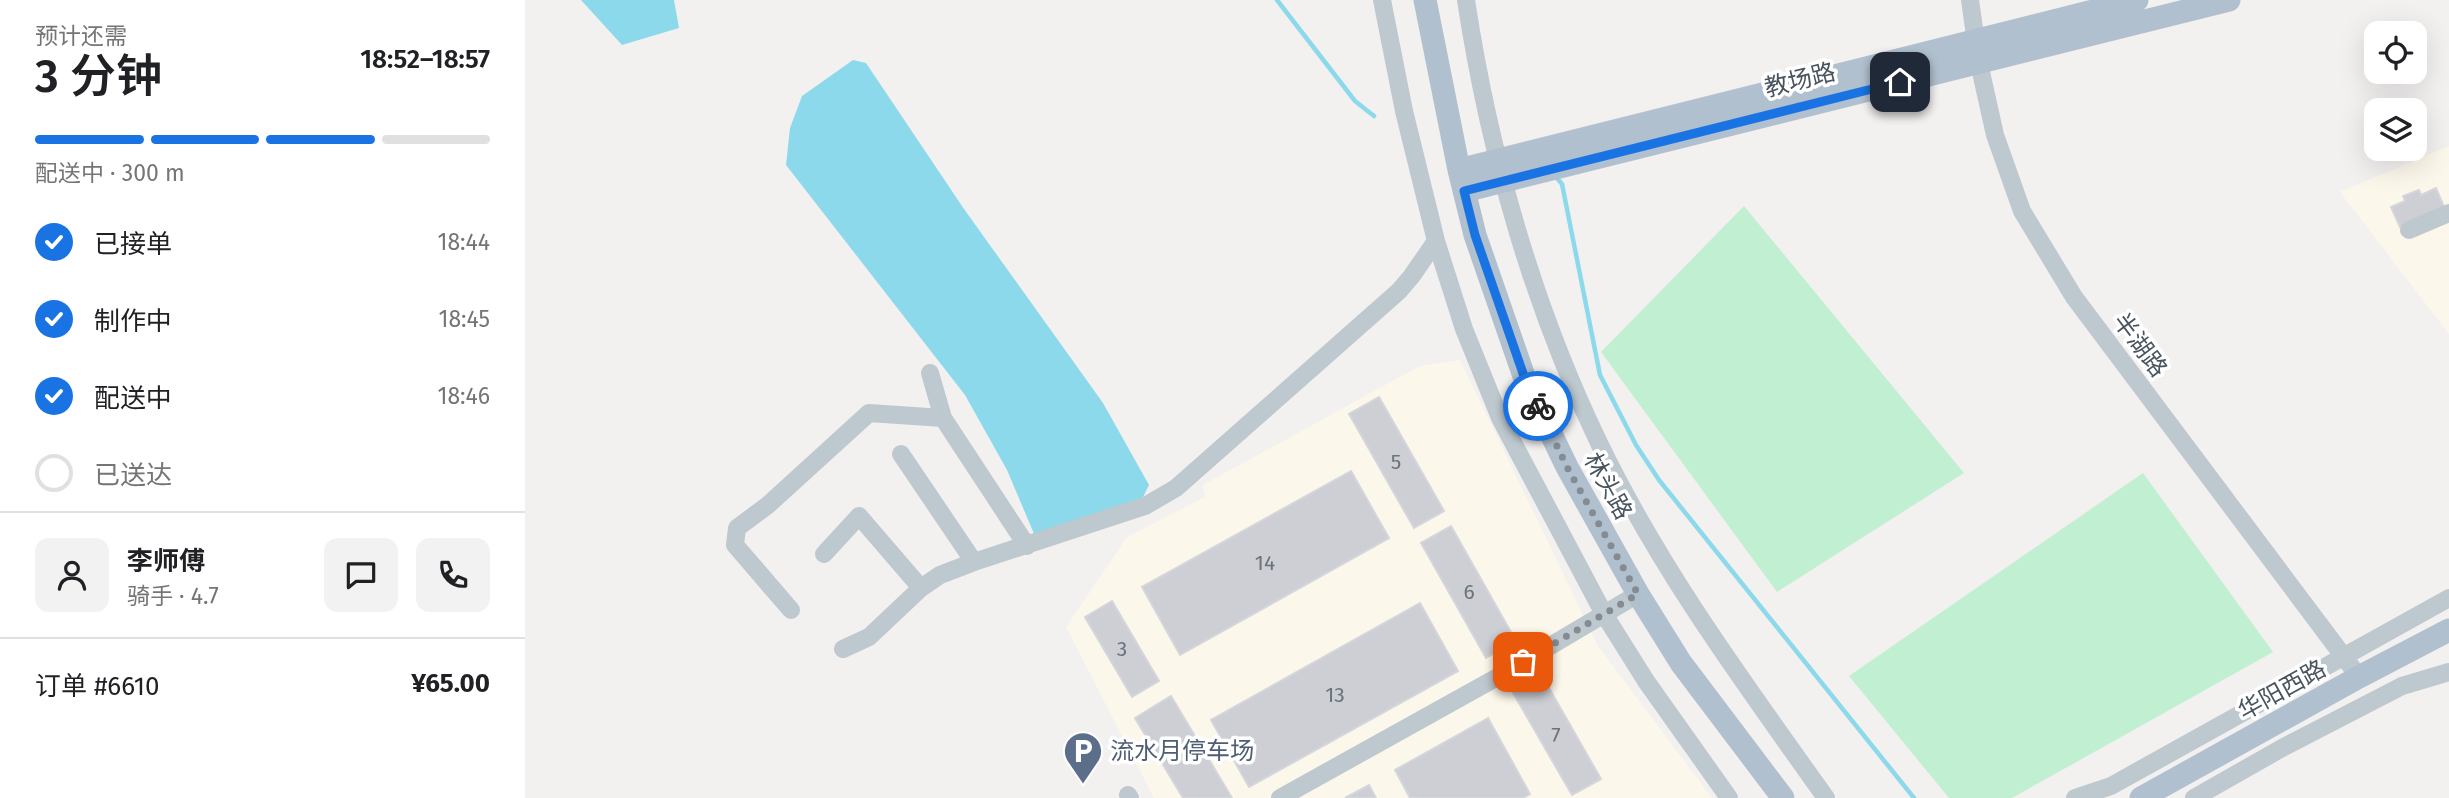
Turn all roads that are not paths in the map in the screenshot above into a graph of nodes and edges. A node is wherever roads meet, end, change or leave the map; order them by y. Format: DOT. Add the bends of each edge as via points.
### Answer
graph roads {
  1 [pos="1382,0"];
  2 [pos="1425,0"];
  3 [pos="1466,0"];
  4 [pos="1970,0"];
  5 [pos="2137,0"];
  6 [pos="2229,0"];
  7 [pos="1977,52"];
  8 [pos="1502,171"];
  9 [pos="1462,181"];
  10 [pos="2449,213"];
  11 [pos="2409,230"];
  12 [pos="1436,241"];
  13 [pos="930,373"];
  14 [pos="943,418"];
  15 [pos="901,454"];
  16 [pos="1027,545"];
  17 [pos="824,554"];
  18 [pos="974,562"];
  19 [pos="921,588"];
  20 [pos="1638,594"];
  21 [pos="2449,598"];
  22 [pos="792,610"];
  23 [pos="1604,614"];
  24 [pos="2449,630"];
  25 [pos="843,649"];
  26 [pos="2343,655"];
  27 [pos="2449,672"];
  28 [pos="2359,677"];
  29 [pos="1280,798"];
  30 [pos="1729,798"];
  31 [pos="1783,798"];
  32 [pos="1826,798"];
  33 [pos="2075,798"];
  34 [pos="2141,798"];
  35 [pos="2194,798"];
  1 -- 12 [label="street"];
  2 -- 9 [label="main road, 林头路"];
  3 -- 8 [label="street"];
  4 -- 7 [label="street, 半湖路"];
  5 -- 7 [label="main road, 教场路"];
  6 -- 7 [label="main road, 教场路"];
  7 -- 8 [label="main road, 教场路"];
  7 -- 26 [label="street, 半湖路" via="1994,135 2022,211 2074,296"];
  8 -- 9 [label="main road, 教场路"];
  8 -- 32 [label="street" via="1539,296 1600,446 1715,642"];
  9 -- 20 [label="main road, 林头路" via="1475,235 1526,382"];
  10 -- 11 [label="street"];
  12 -- 16 [label="street" via="1399,291 1176,488 1145,506"];
  12 -- 23 [label="street" via="1464,330 1500,418"];
  13 -- 14 [label="street"];
  14 -- 16 [label="street"];
  14 -- 22 [label="street" via="869,413 737,528 735,545"];
  15 -- 18 [label="street"];
  16 -- 18 [label="street"];
  17 -- 19 [label="street" via="859,516"];
  18 -- 19 [label="street"];
  19 -- 25 [label="street" via="869,637"];
  20 -- 23 [label="street"];
  20 -- 31 [label="main road, 林头路" via="1681,663"];
  21 -- 26 [label="street"];
  23 -- 29 [label="street"];
  23 -- 30 [label="street"];
  24 -- 28 [label="main road, 华阳西路"];
  26 -- 28 [label="street, 半湖路"];
  26 -- 33 [label="street" via="2111,786"];
  27 -- 35 [label="street" via="2402,686"];
  28 -- 34 [label="main road, 华阳西路"];
}
